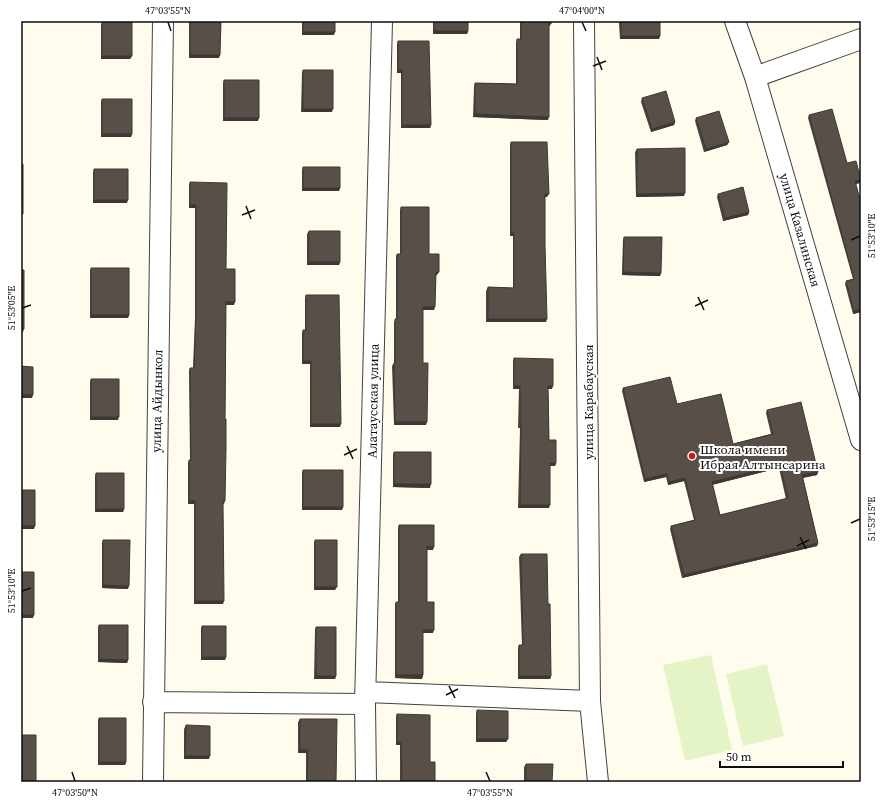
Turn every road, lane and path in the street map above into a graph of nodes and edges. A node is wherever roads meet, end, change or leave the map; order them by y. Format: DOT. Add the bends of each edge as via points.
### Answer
graph roads {
  1 [pos="163,21"];
  2 [pos="382,21"];
  3 [pos="584,21"];
  4 [pos="735,21"];
  5 [pos="861,39"];
  6 [pos="755,77"];
  7 [pos="861,440"];
  8 [pos="366,698"];
  9 [pos="590,701"];
  10 [pos="153,702"];
  11 [pos="153,782"];
  12 [pos="366,782"];
  13 [pos="598,782"];
  1 -- 10 [label="street, улица Айдынкол"];
  2 -- 8 [label="street, Алатаусская улица"];
  3 -- 9 [label="street, улица Карабауская"];
  4 -- 6 [label="street, улица Казалинская"];
  5 -- 6 [label="street"];
  6 -- 7 [label="street, улица Казалинская"];
  8 -- 9 [label="street"];
  8 -- 10 [label="street"];
  8 -- 12 [label="street, Алатаусская улица"];
  9 -- 13 [label="street, улица Карабауская"];
  10 -- 11 [label="street, улица Айдынкол"];
}
